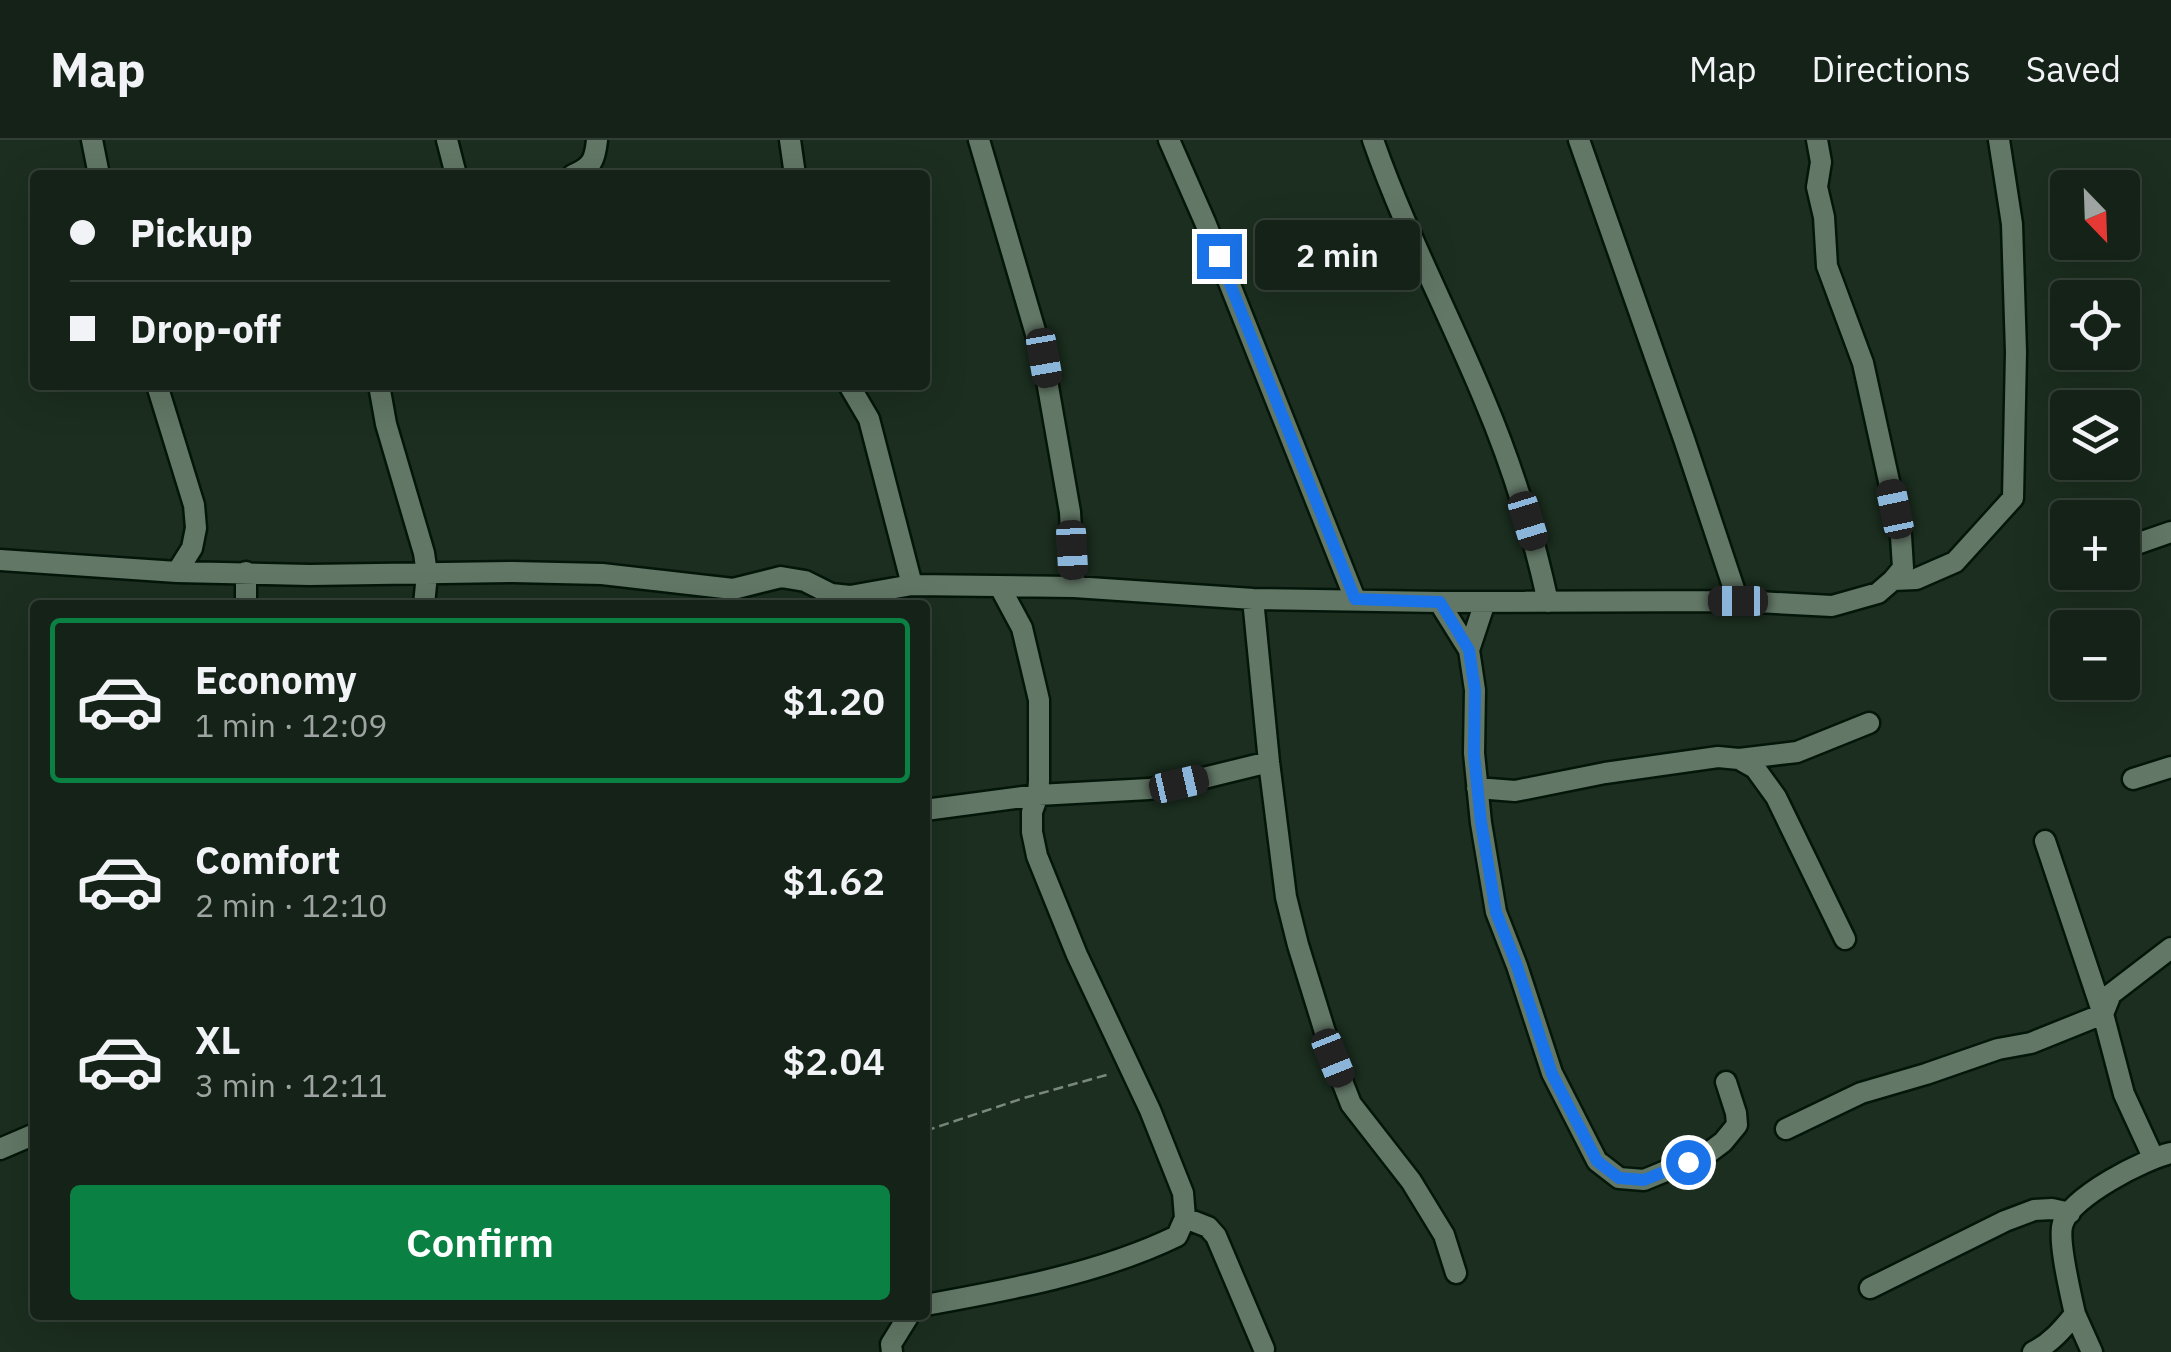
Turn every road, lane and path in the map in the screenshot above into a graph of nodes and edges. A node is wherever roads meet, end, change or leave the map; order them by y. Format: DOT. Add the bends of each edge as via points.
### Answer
graph roads {
  1 [pos="92,140"];
  2 [pos="447,140"];
  3 [pos="597,140"];
  4 [pos="790,140"];
  5 [pos="979,140"];
  6 [pos="1169,140"];
  7 [pos="1373,140"];
  8 [pos="1579,140"];
  9 [pos="1817,140"];
  10 [pos="1999,140"];
  11 [pos="98,170"];
  12 [pos="455,170"];
  13 [pos="586,170"];
  14 [pos="794,170"];
  15 [pos="159,390"];
  16 [pos="380,390"];
  17 [pos="853,390"];
  18 [pos="2171,532"];
  19 [pos="2140,543"];
  20 [pos="0,560"];
  21 [pos="176,572"];
  22 [pos="246,572"];
  23 [pos="427,574"];
  24 [pos="1893,580"];
  25 [pos="912,586"];
  26 [pos="1000,587"];
  27 [pos="1074,587"];
  28 [pos="1253,599"];
  29 [pos="1355,599"];
  30 [pos="246,600"];
  31 [pos="424,600"];
  32 [pos="1738,601"];
  33 [pos="1440,602"];
  34 [pos="1485,602"];
  35 [pos="1548,602"];
  36 [pos="1469,650"];
  37 [pos="1869,724"];
  38 [pos="1739,759"];
  39 [pos="1269,762"];
  40 [pos="2171,768"];
  41 [pos="2133,779"];
  42 [pos="1477,788"];
  43 [pos="1038,795"];
  44 [pos="930,809"];
  45 [pos="2046,841"];
  46 [pos="1845,938"];
  47 [pos="2171,948"];
  48 [pos="2103,1014"];
  49 [pos="1131,1069"];
  50 [pos="1726,1082"];
  51 [pos="1786,1128"];
  52 [pos="930,1129"];
  53 [pos="30,1136"];
  54 [pos="0,1149"];
  55 [pos="2162,1155"];
  56 [pos="2070,1212"];
  57 [pos="1185,1218"];
  58 [pos="1456,1273"];
  59 [pos="1870,1288"];
  60 [pos="930,1303"];
  61 [pos="2075,1314"];
  62 [pos="906,1320"];
  63 [pos="1264,1349"];
  64 [pos="892,1352"];
  65 [pos="2033,1352"];
  66 [pos="2092,1352"];
  1 -- 11 [label="street"];
  2 -- 12 [label="street"];
  3 -- 13 [label="street"];
  4 -- 14 [label="street"];
  5 -- 27 [label="street" via="1044,358 1070,512"];
  6 -- 29 [label="street"];
  7 -- 35 [label="street" via="1484,398"];
  8 -- 32 [label="street"];
  9 -- 24 [label="street" via="1826,266 1863,364 1901,536 1903,568"];
  10 -- 24 [label="street" via="2012,224 2012,498 1954,562"];
  15 -- 21 [label="street" via="194,505 192,548"];
  16 -- 23 [label="street"];
  17 -- 25 [label="street" via="869,419"];
  18 -- 19 [label="street"];
  20 -- 21 [label="street"];
  21 -- 22 [label="street"];
  22 -- 23 [label="street"];
  22 -- 30 [label="street"];
  23 -- 25 [label="street" via="602,574 733,589 781,577 850,596"];
  23 -- 31 [label="street"];
  24 -- 32 [label="street" via="1878,593 1832,606"];
  25 -- 26 [label="street"];
  26 -- 27 [label="street"];
  26 -- 43 [label="street" via="1022,628 1039,700"];
  27 -- 28 [label="street"];
  28 -- 29 [label="street"];
  28 -- 39 [label="street"];
  29 -- 33 [label="street"];
  32 -- 35 [label="street"];
  33 -- 34 [label="street"];
  33 -- 36 [label="street"];
  34 -- 35 [label="street"];
  34 -- 36 [label="street"];
  36 -- 42 [label="street"];
  37 -- 38 [label="street" via="1797,752"];
  38 -- 42 [label="street" via="1680,762 1515,790"];
  38 -- 46 [label="street" via="1776,796"];
  39 -- 43 [label="street" via="1149,789"];
  39 -- 58 [label="street" via="1286,897 1333,1058 1351,1104 1444,1235"];
  40 -- 41 [label="street"];
  42 -- 50 [label="street" via="1496,912 1552,1074 1597,1161 1619,1178 1644,1180 1707,1154 1736,1125"];
  43 -- 44 [label="street"];
  43 -- 49 [label="street" via="1032,812 1038,856"];
  45 -- 48 [label="street"];
  47 -- 48 [label="street" via="2111,994"];
  48 -- 51 [label="street" via="2032,1043 1861,1093"];
  48 -- 55 [label="street" via="2124,1094"];
  49 -- 52 [label="path"];
  49 -- 57 [label="street" via="1184,1193"];
  53 -- 54 [label="street"];
  55 -- 56 [label="street" via="2094,1190"];
  56 -- 59 [label="street" via="2034,1210"];
  56 -- 61 [label="street" via="2062,1224"];
  57 -- 60 [label="street" via="1177,1236 1132,1254 1059,1278"];
  57 -- 63 [label="street" via="1216,1236"];
  61 -- 65 [label="street"];
  61 -- 66 [label="street"];
  62 -- 64 [label="street"];
}
